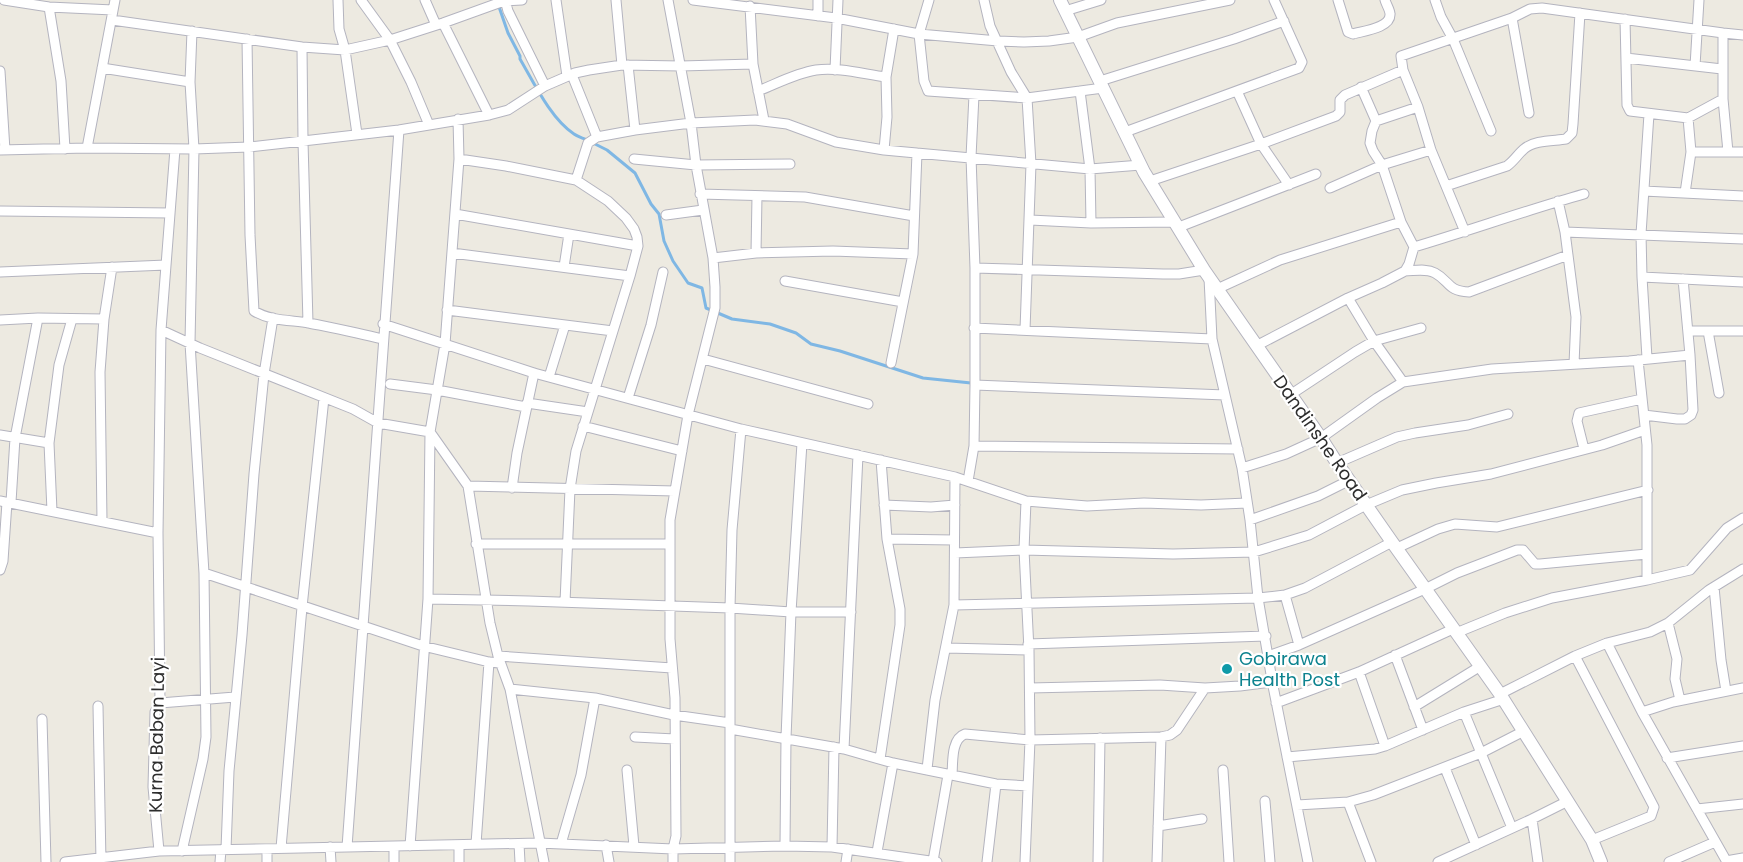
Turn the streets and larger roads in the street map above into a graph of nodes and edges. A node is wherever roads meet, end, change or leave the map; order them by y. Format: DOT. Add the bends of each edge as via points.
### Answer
graph roads {
  1 [pos="4,0"];
  2 [pos="115,0"];
  3 [pos="338,0"];
  4 [pos="361,0"];
  5 [pos="425,0"];
  6 [pos="522,0"];
  7 [pos="556,0"];
  8 [pos="616,0"];
  9 [pos="668,0"];
  10 [pos="693,0"];
  11 [pos="818,0"];
  12 [pos="838,0"];
  13 [pos="929,0"];
  14 [pos="984,0"];
  15 [pos="1101,0"];
  16 [pos="1230,0"];
  17 [pos="1274,0"];
  18 [pos="1338,0"];
  19 [pos="1385,0"];
  20 [pos="1436,0"];
  21 [pos="1699,0"];
  22 [pos="505,1"];
  23 [pos="728,2"];
  24 [pos="773,4"];
  25 [pos="1063,5"];
  26 [pos="1529,5"];
  27 [pos="750,6"];
  28 [pos="49,7"];
  29 [pos="1580,13"];
  30 [pos="112,15"];
  31 [pos="818,16"];
  32 [pos="836,18"];
  33 [pos="1512,18"];
  34 [pos="1625,20"];
  35 [pos="1284,21"];
  36 [pos="440,24"];
  37 [pos="894,29"];
  38 [pos="1697,30"];
  39 [pos="192,31"];
  40 [pos="919,33"];
  41 [pos="1723,33"];
  42 [pos="1743,35"];
  43 [pos="1078,37"];
  44 [pos="248,39"];
  45 [pos="1453,39"];
  46 [pos="390,40"];
  47 [pos="998,41"];
  48 [pos="302,47"];
  49 [pos="345,50"];
  50 [pos="1626,58"];
  51 [pos="753,64"];
  52 [pos="625,65"];
  53 [pos="681,66"];
  54 [pos="1695,66"];
  55 [pos="102,68"];
  56 [pos="1722,69"];
  57 [pos="835,70"];
  58 [pos="1403,70"];
  59 [pos="0,71"];
  60 [pos="569,76"];
  61 [pos="886,77"];
  62 [pos="190,82"];
  63 [pos="1101,85"];
  64 [pos="543,87"];
  65 [pos="1361,87"];
  66 [pos="758,91"];
  67 [pos="1080,91"];
  68 [pos="1237,91"];
  69 [pos="974,95"];
  70 [pos="1027,98"];
  71 [pos="1723,99"];
  72 [pos="1418,107"];
  73 [pos="1529,113"];
  74 [pos="1649,114"];
  75 [pos="489,115"];
  76 [pos="1688,118"];
  77 [pos="458,119"];
  78 [pos="764,120"];
  79 [pos="1376,121"];
  80 [pos="691,123"];
  81 [pos="429,125"];
  82 [pos="399,130"];
  83 [pos="635,130"];
  84 [pos="1491,131"];
  85 [pos="1125,132"];
  86 [pos="357,134"];
  87 [pos="597,137"];
  88 [pos="303,141"];
  89 [pos="1261,144"];
  90 [pos="249,147"];
  91 [pos="87,148"];
  92 [pos="65,149"];
  93 [pos="175,149"];
  94 [pos="194,149"];
  95 [pos="3,150"];
  96 [pos="884,150"];
  97 [pos="1431,150"];
  98 [pos="1691,152"];
  99 [pos="1728,152"];
  100 [pos="1743,152"];
  101 [pos="917,153"];
  102 [pos="971,157"];
  103 [pos="459,159"];
  104 [pos="634,159"];
  105 [pos="1031,164"];
  106 [pos="696,165"];
  107 [pos="790,165"];
  108 [pos="1141,165"];
  109 [pos="1382,165"];
  110 [pos="1090,169"];
  111 [pos="1316,174"];
  112 [pos="576,180"];
  113 [pos="1150,181"];
  114 [pos="1289,185"];
  115 [pos="1446,186"];
  116 [pos="1330,188"];
  117 [pos="1644,191"];
  118 [pos="1685,193"];
  119 [pos="700,194"];
  120 [pos="1584,194"];
  121 [pos="758,196"];
  122 [pos="1743,196"];
  123 [pos="1558,201"];
  124 [pos="703,210"];
  125 [pos="0,211"];
  126 [pos="170,213"];
  127 [pos="455,214"];
  128 [pos="666,216"];
  129 [pos="914,216"];
  130 [pos="1030,220"];
  131 [pos="1401,222"];
  132 [pos="1091,223"];
  133 [pos="1177,225"];
  134 [pos="1466,232"];
  135 [pos="1565,232"];
  136 [pos="569,234"];
  137 [pos="1641,234"];
  138 [pos="1743,239"];
  139 [pos="638,246"];
  140 [pos="1414,247"];
  141 [pos="452,253"];
  142 [pos="756,254"];
  143 [pos="913,254"];
  144 [pos="1568,255"];
  145 [pos="713,258"];
  146 [pos="166,265"];
  147 [pos="112,267"];
  148 [pos="564,267"];
  149 [pos="975,268"];
  150 [pos="1026,270"];
  151 [pos="1405,271"];
  152 [pos="0,272"];
  153 [pos="663,272"];
  154 [pos="1206,274"];
  155 [pos="630,276"];
  156 [pos="1642,277"];
  157 [pos="1683,279"];
  158 [pos="785,281"];
  159 [pos="1743,282"];
  160 [pos="1217,290"];
  161 [pos="1348,298"];
  162 [pos="903,302"];
  163 [pos="447,310"];
  164 [pos="38,318"];
  165 [pos="273,318"];
  166 [pos="72,319"];
  167 [pos="104,319"];
  168 [pos="0,320"];
  169 [pos="308,323"];
  170 [pos="383,324"];
  171 [pos="565,325"];
  172 [pos="974,328"];
  173 [pos="1421,328"];
  174 [pos="162,330"];
  175 [pos="1025,330"];
  176 [pos="613,331"];
  177 [pos="1688,331"];
  178 [pos="1708,331"];
  179 [pos="1743,331"];
  180 [pos="382,339"];
  181 [pos="1212,339"];
  182 [pos="1374,341"];
  183 [pos="190,343"];
  184 [pos="445,344"];
  185 [pos="1256,346"];
  186 [pos="1690,355"];
  187 [pos="703,359"];
  188 [pos="1642,359"];
  189 [pos="891,363"];
  190 [pos="1574,364"];
  191 [pos="534,373"];
  192 [pos="264,374"];
  193 [pos="549,377"];
  194 [pos="1403,382"];
  195 [pos="390,384"];
  196 [pos="975,385"];
  197 [pos="596,389"];
  198 [pos="437,390"];
  199 [pos="1719,393"];
  200 [pos="1225,395"];
  201 [pos="1290,395"];
  202 [pos="324,398"];
  203 [pos="628,398"];
  204 [pos="1642,399"];
  205 [pos="868,404"];
  206 [pos="527,405"];
  207 [pos="588,412"];
  208 [pos="1508,414"];
  209 [pos="688,415"];
  210 [pos="1644,415"];
  211 [pos="378,423"];
  212 [pos="584,426"];
  213 [pos="741,429"];
  214 [pos="1646,430"];
  215 [pos="430,432"];
  216 [pos="0,435"];
  217 [pos="15,438"];
  218 [pos="1321,438"];
  219 [pos="49,443"];
  220 [pos="802,443"];
  221 [pos="974,446"];
  222 [pos="1238,449"];
  223 [pos="1584,449"];
  224 [pos="682,452"];
  225 [pos="858,455"];
  226 [pos="881,460"];
  227 [pos="1337,463"];
  228 [pos="1242,468"];
  229 [pos="955,477"];
  230 [pos="1350,480"];
  231 [pos="968,481"];
  232 [pos="468,486"];
  233 [pos="512,488"];
  234 [pos="570,489"];
  235 [pos="675,490"];
  236 [pos="1648,490"];
  237 [pos="1026,501"];
  238 [pos="6,502"];
  239 [pos="1247,503"];
  240 [pos="884,505"];
  241 [pos="1366,505"];
  242 [pos="955,506"];
  243 [pos="51,511"];
  244 [pos="1743,518"];
  245 [pos="1250,520"];
  246 [pos="102,521"];
  247 [pos="158,533"];
  248 [pos="887,539"];
  249 [pos="954,540"];
  250 [pos="476,544"];
  251 [pos="567,544"];
  252 [pos="670,544"];
  253 [pos="1394,545"];
  254 [pos="1024,550"];
  255 [pos="1254,552"];
  256 [pos="955,553"];
  257 [pos="1647,554"];
  258 [pos="1743,569"];
  259 [pos="0,570"];
  260 [pos="204,573"];
  261 [pos="1647,580"];
  262 [pos="1714,587"];
  263 [pos="245,588"];
  264 [pos="1425,589"];
  265 [pos="1285,595"];
  266 [pos="1258,598"];
  267 [pos="428,599"];
  268 [pos="487,599"];
  269 [pos="565,602"];
  270 [pos="1026,603"];
  271 [pos="670,605"];
  272 [pos="954,605"];
  273 [pos="302,607"];
  274 [pos="730,608"];
  275 [pos="791,612"];
  276 [pos="851,612"];
  277 [pos="1668,623"];
  278 [pos="362,626"];
  279 [pos="1454,631"];
  280 [pos="1266,636"];
  281 [pos="1607,643"];
  282 [pos="1299,645"];
  283 [pos="423,646"];
  284 [pos="1028,647"];
  285 [pos="946,648"];
  286 [pos="1395,655"];
  287 [pos="1268,656"];
  288 [pos="1575,656"];
  289 [pos="499,659"];
  290 [pos="489,663"];
  291 [pos="1479,667"];
  292 [pos="672,668"];
  293 [pos="1359,672"];
  294 [pos="1272,682"];
  295 [pos="1030,688"];
  296 [pos="1205,688"];
  297 [pos="510,689"];
  298 [pos="1743,689"];
  299 [pos="1726,691"];
  300 [pos="235,697"];
  301 [pos="1502,697"];
  302 [pos="595,698"];
  303 [pos="206,699"];
  304 [pos="1680,700"];
  305 [pos="160,703"];
  306 [pos="1276,703"];
  307 [pos="98,706"];
  308 [pos="1414,707"];
  309 [pos="1464,712"];
  310 [pos="1642,712"];
  311 [pos="674,715"];
  312 [pos="42,719"];
  313 [pos="730,726"];
  314 [pos="1423,730"];
  315 [pos="1524,731"];
  316 [pos="636,737"];
  317 [pos="1161,737"];
  318 [pos="786,738"];
  319 [pos="1100,738"];
  320 [pos="675,739"];
  321 [pos="1030,740"];
  322 [pos="1385,746"];
  323 [pos="1743,746"];
  324 [pos="839,748"];
  325 [pos="1481,753"];
  326 [pos="1287,757"];
  327 [pos="1667,758"];
  328 [pos="880,759"];
  329 [pos="893,764"];
  330 [pos="1445,768"];
  331 [pos="927,769"];
  332 [pos="627,770"];
  333 [pos="1223,770"];
  334 [pos="950,775"];
  335 [pos="996,784"];
  336 [pos="1028,786"];
  337 [pos="1265,801"];
  338 [pos="1568,801"];
  339 [pos="1348,802"];
  340 [pos="1743,804"];
  341 [pos="1297,805"];
  342 [pos="1697,809"];
  343 [pos="1202,819"];
  344 [pos="1532,819"];
  345 [pos="1158,826"];
  346 [pos="1512,828"];
  347 [pos="1592,840"];
  348 [pos="1716,842"];
  349 [pos="540,843"];
  350 [pos="476,844"];
  351 [pos="519,844"];
  352 [pos="561,844"];
  353 [pos="459,845"];
  354 [pos="606,845"];
  355 [pos="1476,845"];
  356 [pos="394,846"];
  357 [pos="410,846"];
  358 [pos="634,846"];
  359 [pos="729,846"];
  360 [pos="785,846"];
  361 [pos="330,847"];
  362 [pos="347,847"];
  363 [pos="281,848"];
  364 [pos="832,848"];
  365 [pos="223,849"];
  366 [pos="267,849"];
  367 [pos="673,849"];
  368 [pos="848,849"];
  369 [pos="164,851"];
  370 [pos="182,851"];
  371 [pos="877,852"];
  372 [pos="1743,858"];
  373 [pos="101,860"];
  374 [pos="920,860"];
  375 [pos="1726,861"];
  376 [pos="46,862"];
  377 [pos="65,862"];
  378 [pos="168,862"];
  379 [pos="220,862"];
  380 [pos="267,862"];
  381 [pos="331,862"];
  382 [pos="394,862"];
  383 [pos="459,862"];
  384 [pos="520,862"];
  385 [pos="543,862"];
  386 [pos="609,862"];
  387 [pos="673,862"];
  388 [pos="730,862"];
  389 [pos="846,862"];
  390 [pos="935,862"];
  391 [pos="987,862"];
  392 [pos="1025,862"];
  393 [pos="1098,862"];
  394 [pos="1157,862"];
  395 [pos="1228,862"];
  396 [pos="1270,862"];
  397 [pos="1308,862"];
  398 [pos="1371,862"];
  399 [pos="1438,862"];
  400 [pos="1538,862"];
  401 [pos="1601,862"];
  402 [pos="1670,862"];
  1 -- 28 [label="street"];
  2 -- 30 [label="street"];
  3 -- 49 [label="street" via="339,29"];
  4 -- 46 [label="street"];
  5 -- 36 [label="street"];
  6 -- 22 [label="street"];
  7 -- 60 [label="street"];
  8 -- 52 [label="street"];
  9 -- 53 [label="street"];
  10 -- 23 [label="street"];
  11 -- 31 [label="street"];
  12 -- 32 [label="street"];
  13 -- 40 [label="street"];
  14 -- 47 [label="street"];
  15 -- 25 [label="street"];
  16 -- 43 [label="street" via="1117,23"];
  17 -- 35 [label="street"];
  18 -- 19 [label="street" via="1348,32 1353,34 1389,21"];
  20 -- 45 [label="street"];
  21 -- 38 [label="street"];
  22 -- 36 [label="street"];
  22 -- 64 [label="street"];
  23 -- 27 [label="street"];
  24 -- 27 [label="street"];
  24 -- 31 [label="street"];
  25 -- 43 [label="street, Dandinshe Road"];
  26 -- 29 [label="street"];
  26 -- 33 [label="street"];
  27 -- 51 [label="street"];
  28 -- 30 [label="street"];
  28 -- 92 [label="street" via="61,81"];
  29 -- 34 [label="street"];
  29 -- 115 [label="street" via="1570,136 1531,144 1507,166"];
  30 -- 39 [label="street"];
  30 -- 55 [label="street"];
  31 -- 32 [label="street"];
  32 -- 37 [label="street"];
  32 -- 57 [label="street"];
  33 -- 45 [label="street"];
  33 -- 73 [label="street"];
  34 -- 38 [label="street"];
  34 -- 50 [label="street"];
  35 -- 63 [label="street"];
  35 -- 68 [label="street" via="1301,65"];
  36 -- 46 [label="street"];
  36 -- 75 [label="street"];
  37 -- 40 [label="street"];
  37 -- 61 [label="street"];
  38 -- 41 [label="street"];
  38 -- 54 [label="street"];
  39 -- 44 [label="street"];
  39 -- 62 [label="street"];
  40 -- 47 [label="street"];
  40 -- 69 [label="street" via="928,91"];
  41 -- 42 [label="street"];
  41 -- 56 [label="street"];
  43 -- 47 [label="street"];
  43 -- 63 [label="street, Dandinshe Road"];
  44 -- 48 [label="street"];
  44 -- 90 [label="street"];
  45 -- 58 [label="street" via="1401,56"];
  45 -- 84 [label="street"];
  46 -- 49 [label="street"];
  46 -- 81 [label="street"];
  47 -- 70 [label="street"];
  48 -- 49 [label="street"];
  48 -- 88 [label="street"];
  49 -- 86 [label="street"];
  50 -- 54 [label="street"];
  50 -- 74 [label="street" via="1628,109"];
  51 -- 53 [label="street"];
  51 -- 66 [label="street"];
  52 -- 53 [label="street"];
  52 -- 60 [label="street"];
  52 -- 83 [label="street"];
  53 -- 80 [label="street"];
  54 -- 56 [label="street"];
  55 -- 62 [label="street"];
  55 -- 91 [label="street"];
  56 -- 71 [label="street"];
  57 -- 61 [label="street"];
  57 -- 66 [label="street" via="804,73"];
  58 -- 65 [label="street"];
  58 -- 72 [label="street"];
  59 -- 95 [label="street"];
  60 -- 64 [label="street"];
  60 -- 87 [label="street"];
  61 -- 96 [label="street"];
  62 -- 94 [label="street"];
  63 -- 67 [label="street"];
  63 -- 85 [label="street, Dandinshe Road"];
  64 -- 75 [label="street" via="508,110"];
  65 -- 79 [label="street"];
  65 -- 89 [label="street" via="1340,100 1336,116"];
  66 -- 78 [label="street"];
  67 -- 70 [label="street"];
  67 -- 110 [label="street"];
  68 -- 85 [label="street"];
  68 -- 89 [label="street"];
  69 -- 70 [label="street"];
  69 -- 102 [label="street"];
  70 -- 105 [label="street"];
  71 -- 76 [label="street"];
  71 -- 99 [label="street"];
  72 -- 79 [label="street"];
  72 -- 97 [label="street"];
  74 -- 76 [label="street"];
  74 -- 117 [label="street"];
  75 -- 77 [label="street"];
  76 -- 98 [label="street"];
  77 -- 81 [label="street"];
  77 -- 103 [label="street"];
  78 -- 80 [label="street"];
  78 -- 96 [label="street" via="836,142"];
  79 -- 109 [label="street" via="1370,143"];
  80 -- 83 [label="street"];
  80 -- 106 [label="street"];
  81 -- 82 [label="street"];
  82 -- 86 [label="street"];
  82 -- 170 [label="street"];
  83 -- 87 [label="street"];
  85 -- 108 [label="street, Dandinshe Road"];
  86 -- 88 [label="street"];
  87 -- 112 [label="street" via="588,143"];
  88 -- 90 [label="street"];
  88 -- 169 [label="street"];
  89 -- 113 [label="street"];
  89 -- 114 [label="street"];
  90 -- 94 [label="street"];
  90 -- 165 [label="street" via="253,308"];
  91 -- 92 [label="street"];
  91 -- 93 [label="street"];
  92 -- 95 [label="street"];
  93 -- 94 [label="street"];
  93 -- 126 [label="street, Kurna Baban Layi"];
  94 -- 183 [label="street"];
  96 -- 101 [label="street"];
  97 -- 109 [label="street"];
  97 -- 115 [label="street"];
  98 -- 99 [label="street"];
  98 -- 118 [label="street"];
  99 -- 100 [label="street"];
  101 -- 102 [label="street"];
  101 -- 129 [label="street"];
  102 -- 105 [label="street"];
  102 -- 149 [label="street"];
  103 -- 112 [label="street"];
  103 -- 127 [label="street"];
  104 -- 106 [label="street"];
  105 -- 110 [label="street"];
  105 -- 130 [label="street"];
  106 -- 107 [label="street"];
  106 -- 119 [label="street"];
  108 -- 110 [label="street"];
  108 -- 113 [label="street, Dandinshe Road"];
  109 -- 116 [label="street"];
  109 -- 131 [label="street"];
  110 -- 132 [label="street"];
  111 -- 114 [label="street"];
  112 -- 139 [label="street" via="626,218 634,229"];
  113 -- 133 [label="street, Dandinshe Road"];
  114 -- 133 [label="street"];
  115 -- 134 [label="street"];
  117 -- 118 [label="street"];
  117 -- 137 [label="street"];
  118 -- 122 [label="street"];
  119 -- 121 [label="street"];
  119 -- 124 [label="street"];
  120 -- 123 [label="street"];
  121 -- 129 [label="street" via="805,197"];
  121 -- 142 [label="street"];
  123 -- 134 [label="street"];
  123 -- 135 [label="street"];
  124 -- 128 [label="street"];
  124 -- 145 [label="street"];
  125 -- 126 [label="street"];
  126 -- 146 [label="street, Kurna Baban Layi"];
  127 -- 136 [label="street"];
  127 -- 141 [label="street"];
  129 -- 143 [label="street"];
  130 -- 132 [label="street"];
  130 -- 150 [label="street"];
  131 -- 140 [label="street"];
  131 -- 160 [label="street" via="1280,260"];
  132 -- 133 [label="street"];
  133 -- 154 [label="street, Dandinshe Road"];
  134 -- 140 [label="street"];
  135 -- 137 [label="street"];
  135 -- 144 [label="street"];
  136 -- 139 [label="street"];
  136 -- 148 [label="street"];
  137 -- 138 [label="street"];
  137 -- 156 [label="street"];
  139 -- 155 [label="street"];
  140 -- 151 [label="street"];
  141 -- 148 [label="street"];
  141 -- 163 [label="street"];
  142 -- 143 [label="street" via="832,250"];
  142 -- 145 [label="street"];
  143 -- 162 [label="street"];
  144 -- 151 [label="street" via="1469,292 1451,287 1427,270"];
  144 -- 190 [label="street" via="1576,325"];
  145 -- 187 [label="street" via="716,308"];
  146 -- 147 [label="street"];
  146 -- 174 [label="street, Kurna Baban Layi"];
  147 -- 152 [label="street"];
  147 -- 167 [label="street"];
  148 -- 155 [label="street"];
  149 -- 150 [label="street"];
  149 -- 172 [label="street"];
  150 -- 154 [label="street"];
  150 -- 175 [label="street"];
  151 -- 161 [label="street"];
  153 -- 203 [label="street"];
  154 -- 160 [label="street, Dandinshe Road"];
  154 -- 181 [label="street"];
  155 -- 176 [label="street"];
  156 -- 157 [label="street"];
  156 -- 188 [label="street"];
  157 -- 159 [label="street"];
  157 -- 177 [label="street"];
  158 -- 162 [label="street"];
  160 -- 185 [label="street, Dandinshe Road"];
  161 -- 182 [label="street"];
  161 -- 185 [label="street"];
  162 -- 189 [label="street"];
  163 -- 171 [label="street"];
  163 -- 184 [label="street"];
  164 -- 166 [label="street"];
  164 -- 168 [label="street"];
  164 -- 217 [label="street"];
  165 -- 169 [label="street"];
  165 -- 192 [label="street"];
  166 -- 167 [label="street"];
  166 -- 219 [label="street" via="59,365"];
  167 -- 246 [label="street" via="100,372"];
  169 -- 180 [label="street"];
  170 -- 180 [label="street"];
  170 -- 184 [label="street"];
  171 -- 176 [label="street"];
  171 -- 193 [label="street"];
  172 -- 175 [label="street"];
  172 -- 196 [label="street"];
  173 -- 182 [label="street"];
  174 -- 183 [label="street"];
  174 -- 247 [label="street, Kurna Baban Layi"];
  175 -- 181 [label="street"];
  176 -- 197 [label="street"];
  177 -- 178 [label="street"];
  177 -- 186 [label="street"];
  178 -- 179 [label="street"];
  178 -- 199 [label="street"];
  180 -- 211 [label="street"];
  181 -- 200 [label="street"];
  182 -- 194 [label="street"];
  182 -- 201 [label="street"];
  183 -- 192 [label="street"];
  183 -- 260 [label="street"];
  184 -- 191 [label="street"];
  184 -- 198 [label="street"];
  185 -- 201 [label="street, Dandinshe Road"];
  186 -- 188 [label="street"];
  186 -- 210 [label="street" via="1691,415 1677,419"];
  187 -- 205 [label="street"];
  187 -- 209 [label="street"];
  188 -- 190 [label="street"];
  188 -- 204 [label="street"];
  190 -- 194 [label="street" via="1492,369"];
  191 -- 193 [label="street"];
  191 -- 206 [label="street"];
  192 -- 202 [label="street"];
  192 -- 263 [label="street"];
  193 -- 197 [label="street"];
  194 -- 218 [label="street"];
  195 -- 198 [label="street"];
  196 -- 200 [label="street"];
  196 -- 221 [label="street"];
  197 -- 203 [label="street"];
  197 -- 207 [label="street"];
  198 -- 206 [label="street"];
  198 -- 215 [label="street"];
  200 -- 222 [label="street"];
  201 -- 218 [label="street, Dandinshe Road"];
  202 -- 211 [label="street"];
  202 -- 273 [label="street"];
  203 -- 209 [label="street"];
  204 -- 210 [label="street"];
  204 -- 223 [label="street" via="1579,413 1577,421"];
  206 -- 207 [label="street"];
  206 -- 233 [label="street"];
  207 -- 212 [label="street"];
  208 -- 227 [label="street" via="1396,437"];
  209 -- 213 [label="street"];
  209 -- 224 [label="street"];
  210 -- 214 [label="street"];
  211 -- 215 [label="street"];
  211 -- 278 [label="street"];
  212 -- 224 [label="street"];
  212 -- 234 [label="street"];
  213 -- 220 [label="street"];
  213 -- 274 [label="street"];
  214 -- 223 [label="street"];
  214 -- 236 [label="street"];
  215 -- 232 [label="street"];
  215 -- 267 [label="street"];
  216 -- 217 [label="street"];
  217 -- 219 [label="street"];
  217 -- 238 [label="street"];
  218 -- 227 [label="street, Dandinshe Road"];
  218 -- 228 [label="street"];
  219 -- 243 [label="street"];
  220 -- 225 [label="street"];
  220 -- 275 [label="street"];
  221 -- 222 [label="street"];
  221 -- 231 [label="street"];
  222 -- 228 [label="street"];
  223 -- 241 [label="street" via="1491,474 1402,490"];
  224 -- 235 [label="street"];
  225 -- 226 [label="street"];
  225 -- 276 [label="street"];
  226 -- 229 [label="street"];
  226 -- 240 [label="street"];
  227 -- 230 [label="street, Dandinshe Road"];
  228 -- 239 [label="street"];
  229 -- 231 [label="street"];
  229 -- 242 [label="street"];
  230 -- 241 [label="street, Dandinshe Road"];
  230 -- 245 [label="street"];
  231 -- 237 [label="street"];
  232 -- 233 [label="street"];
  232 -- 250 [label="street"];
  233 -- 234 [label="street"];
  234 -- 235 [label="street"];
  234 -- 251 [label="street"];
  235 -- 252 [label="street"];
  236 -- 253 [label="street" via="1497,527 1455,524"];
  236 -- 257 [label="street"];
  237 -- 239 [label="street" via="1087,506"];
  237 -- 254 [label="street"];
  238 -- 243 [label="street"];
  238 -- 259 [label="street"];
  239 -- 245 [label="street"];
  240 -- 242 [label="street"];
  240 -- 248 [label="street"];
  241 -- 253 [label="street, Dandinshe Road"];
  241 -- 255 [label="street" via="1309,535"];
  242 -- 249 [label="street"];
  243 -- 246 [label="street"];
  244 -- 261 [label="street" via="1727,528 1690,570"];
  245 -- 255 [label="street"];
  246 -- 247 [label="street"];
  247 -- 305 [label="street, Kurna Baban Layi"];
  248 -- 249 [label="street"];
  248 -- 328 [label="street" via="900,626"];
  249 -- 256 [label="street"];
  250 -- 251 [label="street"];
  250 -- 268 [label="street"];
  251 -- 252 [label="street"];
  251 -- 269 [label="street"];
  252 -- 271 [label="street"];
  253 -- 264 [label="street, Dandinshe Road"];
  253 -- 265 [label="street"];
  254 -- 255 [label="street"];
  254 -- 256 [label="street"];
  254 -- 270 [label="street"];
  255 -- 266 [label="street"];
  256 -- 272 [label="street"];
  257 -- 261 [label="street"];
  257 -- 264 [label="street" via="1535,564 1521,549"];
  258 -- 262 [label="street"];
  260 -- 263 [label="street"];
  260 -- 303 [label="street"];
  261 -- 279 [label="street" via="1552,598"];
  262 -- 277 [label="street"];
  262 -- 299 [label="street"];
  263 -- 273 [label="street"];
  263 -- 300 [label="street"];
  264 -- 279 [label="street, Dandinshe Road"];
  264 -- 282 [label="street"];
  265 -- 266 [label="street"];
  265 -- 282 [label="street"];
  266 -- 270 [label="street"];
  266 -- 280 [label="street"];
  267 -- 268 [label="street"];
  267 -- 283 [label="street"];
  268 -- 269 [label="street"];
  268 -- 289 [label="street"];
  269 -- 271 [label="street"];
  270 -- 272 [label="street"];
  270 -- 284 [label="street"];
  271 -- 274 [label="street"];
  271 -- 292 [label="street"];
  272 -- 285 [label="street"];
  273 -- 278 [label="street"];
  273 -- 363 [label="street"];
  274 -- 275 [label="street"];
  274 -- 313 [label="street"];
  275 -- 276 [label="street"];
  275 -- 318 [label="street"];
  276 -- 324 [label="street"];
  277 -- 281 [label="street"];
  277 -- 304 [label="street" via="1677,659 1675,679"];
  278 -- 283 [label="street"];
  278 -- 362 [label="street"];
  279 -- 286 [label="street"];
  279 -- 291 [label="street, Dandinshe Road"];
  280 -- 284 [label="street"];
  280 -- 287 [label="street"];
  281 -- 288 [label="street"];
  281 -- 310 [label="street"];
  282 -- 287 [label="street"];
  283 -- 290 [label="street"];
  283 -- 357 [label="street"];
  284 -- 285 [label="street"];
  284 -- 295 [label="street"];
  285 -- 331 [label="street"];
  286 -- 293 [label="street"];
  286 -- 308 [label="street"];
  287 -- 294 [label="street"];
  288 -- 301 [label="street"];
  288 -- 347 [label="street" via="1654,807 1651,816"];
  289 -- 290 [label="street"];
  289 -- 292 [label="street"];
  289 -- 297 [label="street"];
  290 -- 350 [label="street"];
  291 -- 301 [label="street, Dandinshe Road"];
  291 -- 308 [label="street"];
  292 -- 311 [label="street"];
  293 -- 306 [label="street"];
  293 -- 322 [label="street"];
  294 -- 296 [label="street"];
  294 -- 306 [label="street"];
  295 -- 296 [label="street"];
  295 -- 321 [label="street"];
  296 -- 317 [label="street" via="1177,730"];
  297 -- 302 [label="street"];
  297 -- 349 [label="street"];
  298 -- 299 [label="street"];
  299 -- 304 [label="street"];
  300 -- 303 [label="street"];
  300 -- 365 [label="street"];
  301 -- 309 [label="street"];
  301 -- 315 [label="street, Dandinshe Road"];
  302 -- 311 [label="street"];
  302 -- 352 [label="street" via="581,775"];
  303 -- 305 [label="street"];
  303 -- 370 [label="street" via="205,749"];
  304 -- 310 [label="street"];
  305 -- 369 [label="street, Kurna Baban Layi" via="155,712 153,788"];
  306 -- 326 [label="street"];
  307 -- 373 [label="street"];
  308 -- 314 [label="street"];
  309 -- 314 [label="street"];
  309 -- 325 [label="street"];
  310 -- 327 [label="street"];
  311 -- 313 [label="street"];
  311 -- 320 [label="street"];
  312 -- 376 [label="street"];
  313 -- 318 [label="street"];
  313 -- 359 [label="street"];
  314 -- 322 [label="street"];
  315 -- 325 [label="street"];
  315 -- 338 [label="street, Dandinshe Road"];
  316 -- 320 [label="street"];
  317 -- 319 [label="street"];
  317 -- 345 [label="street"];
  318 -- 324 [label="street"];
  318 -- 360 [label="street"];
  319 -- 321 [label="street"];
  319 -- 393 [label="street"];
  320 -- 367 [label="street"];
  321 -- 334 [label="street" via="960,736"];
  321 -- 336 [label="street"];
  322 -- 326 [label="street"];
  323 -- 327 [label="street"];
  324 -- 328 [label="street"];
  324 -- 364 [label="street"];
  325 -- 330 [label="street"];
  325 -- 346 [label="street"];
  326 -- 341 [label="street"];
  327 -- 342 [label="street"];
  328 -- 329 [label="street"];
  329 -- 331 [label="street"];
  329 -- 371 [label="street"];
  330 -- 339 [label="street"];
  330 -- 355 [label="street"];
  331 -- 334 [label="street"];
  332 -- 358 [label="street"];
  333 -- 395 [label="street"];
  334 -- 335 [label="street"];
  334 -- 390 [label="street"];
  335 -- 336 [label="street"];
  335 -- 391 [label="street"];
  336 -- 392 [label="street"];
  337 -- 396 [label="street"];
  338 -- 344 [label="street"];
  338 -- 347 [label="street, Dandinshe Road"];
  339 -- 341 [label="street"];
  339 -- 398 [label="street"];
  340 -- 342 [label="street"];
  341 -- 397 [label="street"];
  342 -- 348 [label="street"];
  343 -- 345 [label="street"];
  344 -- 346 [label="street"];
  344 -- 400 [label="street"];
  345 -- 394 [label="street"];
  346 -- 355 [label="street"];
  347 -- 401 [label="street, Dandinshe Road"];
  348 -- 375 [label="street"];
  348 -- 402 [label="street"];
  349 -- 351 [label="street"];
  349 -- 352 [label="street"];
  349 -- 385 [label="street"];
  350 -- 351 [label="street"];
  350 -- 353 [label="street"];
  351 -- 384 [label="street"];
  352 -- 354 [label="street"];
  353 -- 357 [label="street"];
  353 -- 383 [label="street"];
  354 -- 358 [label="street"];
  354 -- 386 [label="street"];
  355 -- 399 [label="street"];
  356 -- 357 [label="street"];
  356 -- 362 [label="street"];
  356 -- 382 [label="street"];
  358 -- 367 [label="street"];
  359 -- 360 [label="street"];
  359 -- 367 [label="street"];
  359 -- 388 [label="street"];
  360 -- 364 [label="street"];
  361 -- 362 [label="street"];
  361 -- 363 [label="street"];
  361 -- 381 [label="street"];
  363 -- 366 [label="street"];
  364 -- 368 [label="street"];
  365 -- 366 [label="street"];
  365 -- 370 [label="street"];
  365 -- 379 [label="street"];
  366 -- 380 [label="street"];
  367 -- 387 [label="street"];
  368 -- 371 [label="street"];
  368 -- 389 [label="street"];
  369 -- 370 [label="street"];
  369 -- 373 [label="street"];
  369 -- 378 [label="street, Kurna Baban Layi"];
  371 -- 374 [label="street"];
  372 -- 375 [label="street"];
  373 -- 377 [label="street"];
  374 -- 390 [label="street"];
}
